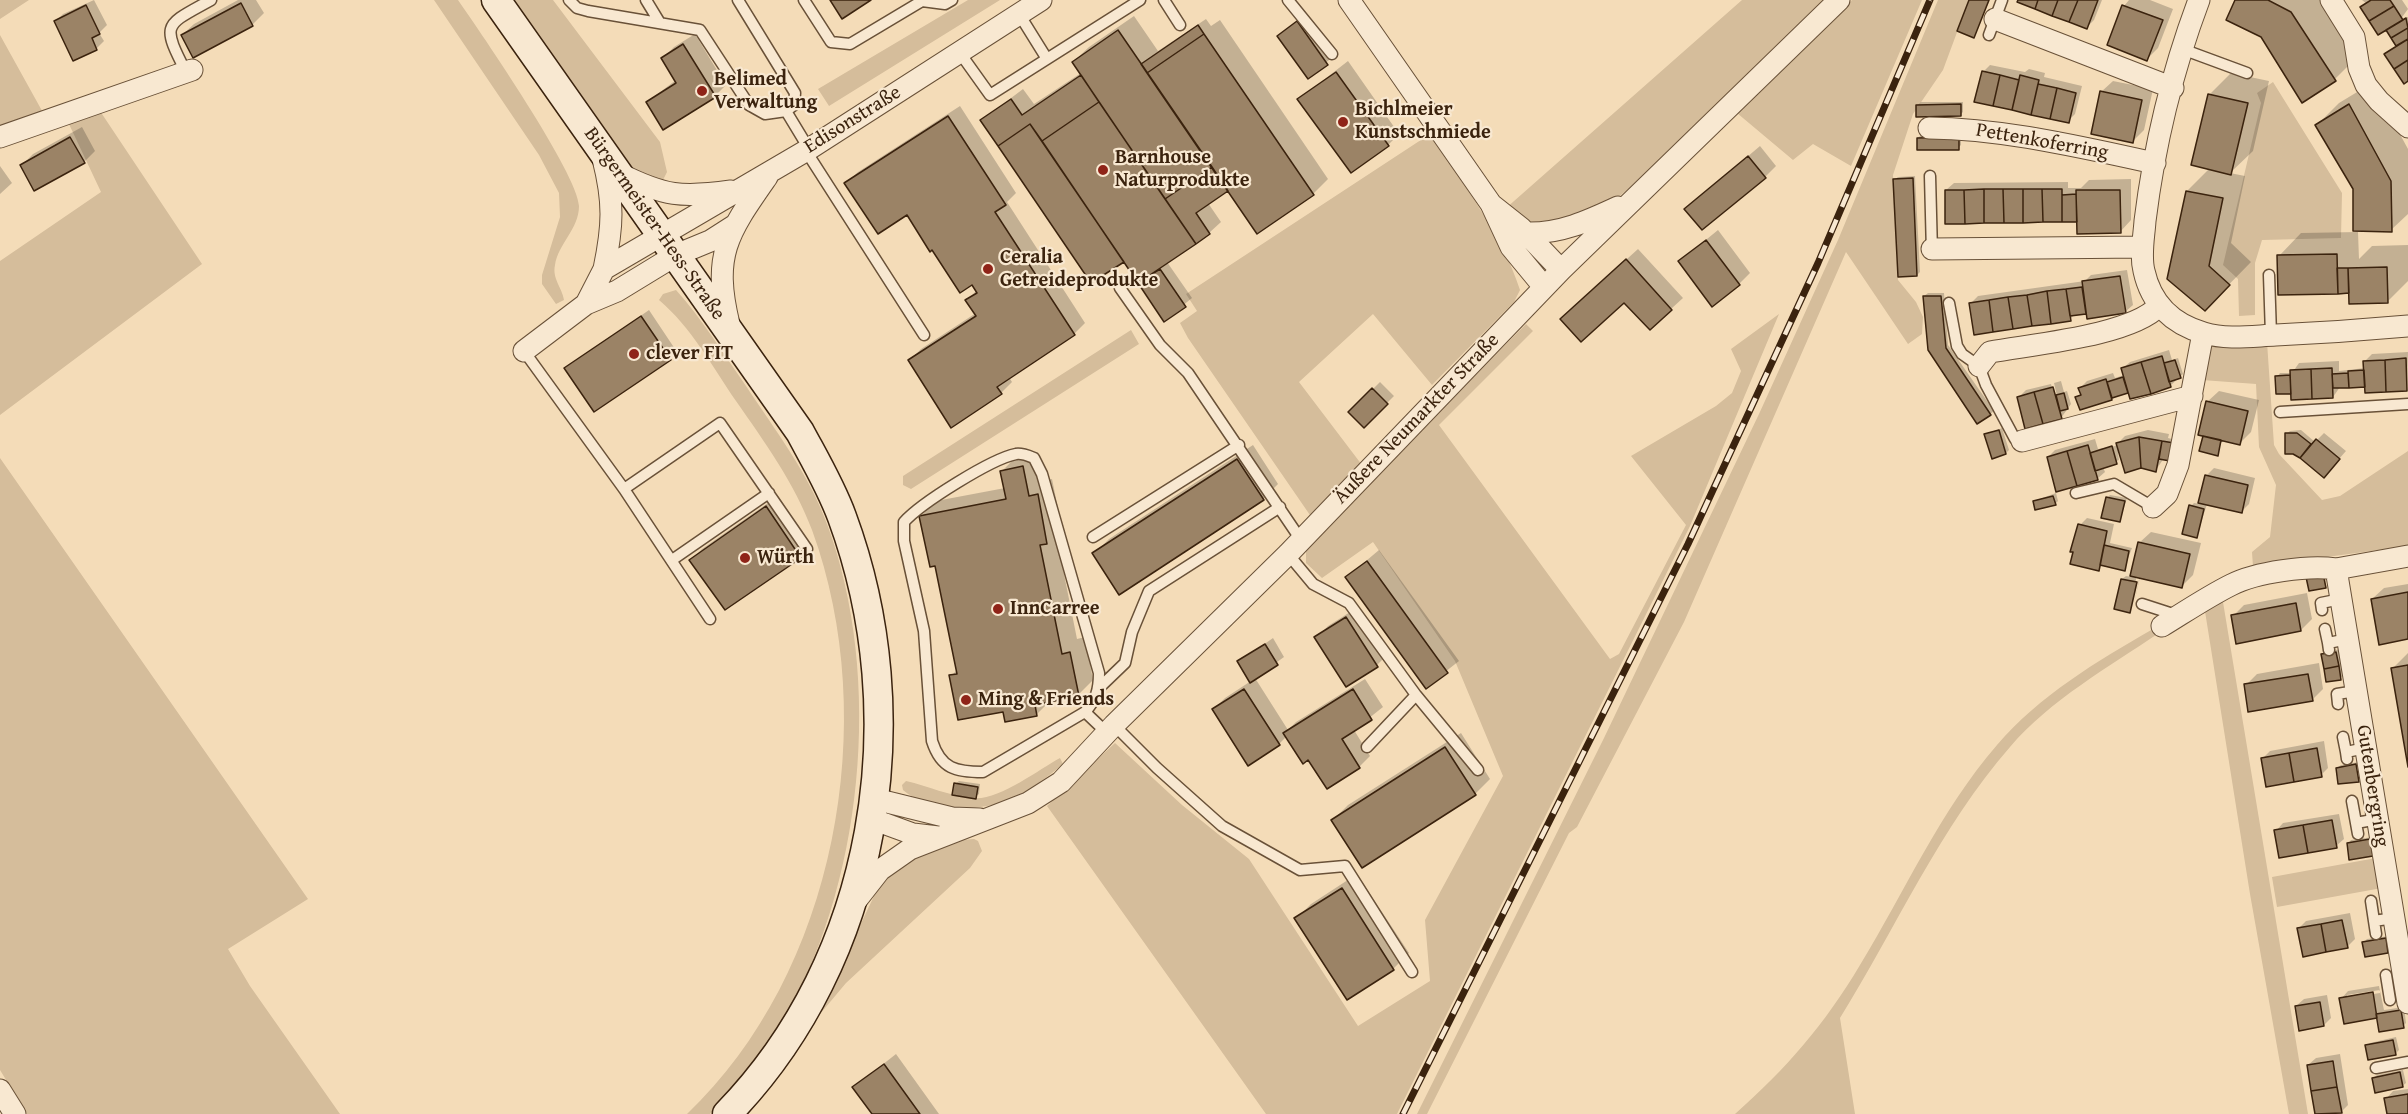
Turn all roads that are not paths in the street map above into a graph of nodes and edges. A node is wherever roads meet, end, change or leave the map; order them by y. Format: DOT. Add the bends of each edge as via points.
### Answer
graph roads {
  1 [pos="211,0"];
  2 [pos="496,0"];
  3 [pos="569,0"];
  4 [pos="646,0"];
  5 [pos="738,0"];
  6 [pos="804,0"];
  7 [pos="952,0"];
  8 [pos="1041,0"];
  9 [pos="1140,0"];
  10 [pos="1164,0"];
  11 [pos="1288,0"];
  12 [pos="1349,0"];
  13 [pos="1839,0"];
  14 [pos="2199,0"];
  15 [pos="2331,0"];
  16 [pos="1019,14"];
  17 [pos="1995,18"];
  18 [pos="660,23"];
  19 [pos="1180,25"];
  20 [pos="2182,49"];
  21 [pos="960,53"];
  22 [pos="1332,54"];
  23 [pos="1047,59"];
  24 [pos="189,71"];
  25 [pos="2247,73"];
  26 [pos="2173,88"];
  27 [pos="786,111"];
  28 [pos="2408,127"];
  29 [pos="1929,128"];
  30 [pos="0,136"];
  31 [pos="600,147"];
  32 [pos="807,150"];
  33 [pos="2155,163"];
  34 [pos="771,171"];
  35 [pos="618,173"];
  36 [pos="1930,176"];
  37 [pos="741,189"];
  38 [pos="1632,200"];
  39 [pos="1491,204"];
  40 [pos="735,225"];
  41 [pos="1524,231"];
  42 [pos="669,245"];
  43 [pos="2142,247"];
  44 [pos="1932,254"];
  45 [pos="604,269"];
  46 [pos="1561,270"];
  47 [pos="2269,275"];
  48 [pos="1544,287"];
  49 [pos="1120,288"];
  50 [pos="1949,303"];
  51 [pos="586,304"];
  52 [pos="2159,306"];
  53 [pos="2408,326"];
  54 [pos="730,332"];
  55 [pos="2203,333"];
  56 [pos="924,335"];
  57 [pos="2271,335"];
  58 [pos="524,351"];
  59 [pos="1979,366"];
  60 [pos="2192,396"];
  61 [pos="2408,405"];
  62 [pos="2280,412"];
  63 [pos="2022,441"];
  64 [pos="1239,445"];
  65 [pos="624,489"];
  66 [pos="769,493"];
  67 [pos="2076,494"];
  68 [pos="1280,507"];
  69 [pos="2153,507"];
  70 [pos="1093,537"];
  71 [pos="1295,547"];
  72 [pos="807,549"];
  73 [pos="2408,556"];
  74 [pos="672,560"];
  75 [pos="2336,569"];
  76 [pos="2142,604"];
  77 [pos="710,619"];
  78 [pos="2171,621"];
  79 [pos="2325,629"];
  80 [pos="2335,644"];
  81 [pos="1099,688"];
  82 [pos="1416,695"];
  83 [pos="1085,712"];
  84 [pos="1110,729"];
  85 [pos="2343,737"];
  86 [pos="1367,747"];
  87 [pos="2353,753"];
  88 [pos="1478,770"];
  89 [pos="2352,801"];
  90 [pos="874,809"];
  91 [pos="2378,819"];
  92 [pos="984,820"];
  93 [pos="940,837"];
  94 [pos="2371,901"];
  95 [pos="851,908"];
  96 [pos="2384,920"];
  97 [pos="2376,934"];
  98 [pos="1412,972"];
  99 [pos="2386,975"];
  100 [pos="2399,1001"];
  101 [pos="2408,1062"];
  102 [pos="2376,1068"];
  103 [pos="0,1090"];
  104 [pos="15,1114"];
  105 [pos="727,1114"];
  1 -- 24 [label="lane" via="174,20 170,29 169,39"];
  2 -- 31 [label="main road, Bürgermeister-Hess-Straße"];
  3 -- 18 [label="lane" via="588,11"];
  4 -- 18 [label="lane"];
  5 -- 27 [label="lane" via="795,93 794,105"];
  6 -- 7 [label="lane" via="831,42 839,45 850,44 922,1 945,4"];
  8 -- 16 [label="street, Edisonstraße"];
  9 -- 23 [label="lane"];
  10 -- 19 [label="lane"];
  11 -- 22 [label="lane"];
  12 -- 39 [label="street"];
  13 -- 38 [label="street, Äußere Neumarkter Straße"];
  14 -- 20 [label="street"];
  15 -- 28 [label="street" via="2354,37 2366,85"];
  16 -- 21 [label="street, Edisonstraße"];
  16 -- 23 [label="lane"];
  17 -- 26 [label="street"];
  18 -- 27 [label="lane" via="700,30 749,105 765,114"];
  20 -- 25 [label="lane"];
  20 -- 26 [label="street"];
  21 -- 23 [label="lane" via="990,96"];
  21 -- 32 [label="street, Edisonstraße"];
  24 -- 30 [label="street"];
  26 -- 33 [label="street"];
  27 -- 32 [label="lane"];
  29 -- 33 [label="street, Pettenkoferring" via="2011,133"];
  31 -- 35 [label="main road, Bürgermeister-Hess-Straße"];
  31 -- 45 [label="street" via="612,193 613,214"];
  32 -- 34 [label="street, Edisonstraße"];
  32 -- 56 [label="lane"];
  33 -- 43 [label="street"];
  34 -- 37 [label="street, Edisonstraße"];
  34 -- 40 [label="street"];
  35 -- 37 [label="street" via="654,190 691,196"];
  35 -- 42 [label="main road, Bürgermeister-Hess-Straße"];
  36 -- 44 [label="lane"];
  37 -- 42 [label="street, Edisonstraße"];
  38 -- 41 [label="street" via="1565,230 1548,234"];
  38 -- 46 [label="street, Äußere Neumarkter Straße"];
  39 -- 41 [label="street"];
  39 -- 48 [label="street" via="1511,247"];
  40 -- 42 [label="street" via="710,241"];
  40 -- 54 [label="street" via="721,266"];
  41 -- 46 [label="street"];
  42 -- 45 [label="street"];
  42 -- 51 [label="street" via="617,291"];
  42 -- 54 [label="main road, Bürgermeister-Hess-Straße"];
  43 -- 44 [label="street"];
  43 -- 52 [label="street" via="2144,271"];
  45 -- 51 [label="street"];
  46 -- 48 [label="street, Äußere Neumarkter Straße"];
  47 -- 57 [label="lane"];
  48 -- 71 [label="street, Äußere Neumarkter Straße"];
  49 -- 64 [label="lane"];
  50 -- 59 [label="lane" via="1957,346"];
  51 -- 58 [label="street"];
  52 -- 55 [label="street"];
  52 -- 59 [label="street" via="2151,314 2122,327 1990,352"];
  53 -- 57 [label="street"];
  54 -- 90 [label="main road, Bürgermeister-Hess-Straße" via="800,432 842,517 857,564 876,672"];
  55 -- 57 [label="street" via="2232,337"];
  55 -- 60 [label="street"];
  58 -- 65 [label="lane"];
  59 -- 63 [label="lane" via="2015,439"];
  60 -- 63 [label="street"];
  60 -- 69 [label="street" via="2173,483"];
  61 -- 62 [label="lane"];
  64 -- 68 [label="lane"];
  64 -- 70 [label="lane"];
  65 -- 66 [label="lane" via="720,423"];
  65 -- 74 [label="lane"];
  66 -- 72 [label="lane"];
  66 -- 74 [label="lane"];
  67 -- 69 [label="lane" via="2114,484"];
  68 -- 71 [label="lane"];
  68 -- 81 [label="lane" via="1149,591 1132,632 1125,663"];
  71 -- 82 [label="lane" via="1313,584 1349,603"];
  71 -- 84 [label="street, Äußere Neumarkter Straße"];
  73 -- 75 [label="street"];
  74 -- 77 [label="lane"];
  75 -- 78 [label="street" via="2322,567 2271,574 2233,584"];
  75 -- 80 [label="street, Gutenbergring" via="2326,601"];
  76 -- 78 [label="lane"];
  79 -- 80 [label="lane"];
  80 -- 87 [label="street, Gutenbergring"];
  81 -- 83 [label="lane"];
  81 -- 83 [label="lane" via="1099,673 1042,474 1034,458 1018,454 994,462 914,510 904,522 904,541 924,631 932,741 937,755 946,765 964,772 983,772"];
  82 -- 86 [label="lane"];
  82 -- 88 [label="lane"];
  83 -- 84 [label="lane"];
  84 -- 92 [label="street, Äußere Neumarkter Straße" via="1045,794"];
  84 -- 98 [label="lane" via="1222,826 1300,870 1345,866"];
  85 -- 87 [label="lane"];
  87 -- 91 [label="street, Gutenbergring"];
  89 -- 91 [label="lane" via="2357,828"];
  90 -- 92 [label="street, Äußere Neumarkter Straße"];
  90 -- 93 [label="street, Äußere Neumarkter Straße" via="913,834"];
  90 -- 95 [label="main road, Äußere Neumarkter Straße"];
  91 -- 96 [label="street, Gutenbergring"];
  92 -- 93 [label="street, Äußere Neumarkter Straße"];
  93 -- 95 [label="street, Äußere Neumarkter Straße" via="910,849 888,864"];
  94 -- 96 [label="lane"];
  95 -- 105 [label="main road, Äußere Neumarkter Straße" via="802,1015 761,1077"];
  96 -- 97 [label="lane"];
  96 -- 100 [label="street, Gutenbergring"];
  99 -- 100 [label="lane"];
  101 -- 102 [label="lane"];
  103 -- 104 [label="street"];
}
